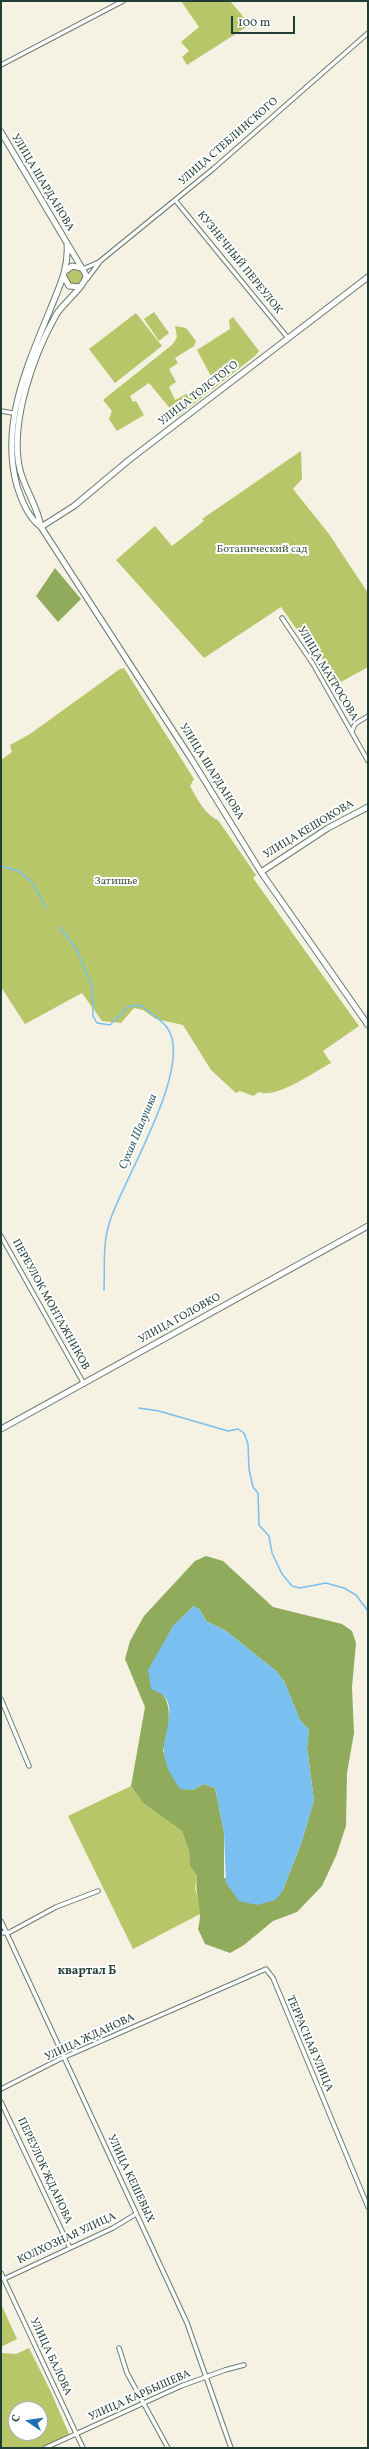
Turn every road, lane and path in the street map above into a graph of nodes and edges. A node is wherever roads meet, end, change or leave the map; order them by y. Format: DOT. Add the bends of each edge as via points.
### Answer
graph roads {
  1 [pos="123,1"];
  2 [pos="368,33"];
  3 [pos="1,65"];
  4 [pos="1,132"];
  5 [pos="175,200"];
  6 [pos="67,243"];
  7 [pos="99,262"];
  8 [pos="82,268"];
  9 [pos="67,270"];
  10 [pos="64,276"];
  11 [pos="368,277"];
  12 [pos="85,281"];
  13 [pos="80,287"];
  14 [pos="288,338"];
  15 [pos="1,411"];
  16 [pos="13,413"];
  17 [pos="41,527"];
  18 [pos="282,618"];
  19 [pos="368,716"];
  20 [pos="352,731"];
  21 [pos="368,761"];
  22 [pos="368,807"];
  23 [pos="261,872"];
  24 [pos="368,1025"];
  25 [pos="368,1226"];
  26 [pos="1,1236"];
  27 [pos="84,1384"];
  28 [pos="1,1429"];
  29 [pos="1,1699"];
  30 [pos="29,1766"];
  31 [pos="98,1891"];
  32 [pos="1,1921"];
  33 [pos="6,1932"];
  34 [pos="1,1933"];
  35 [pos="186,2004"];
  36 [pos="65,2058"];
  37 [pos="1,2089"];
  38 [pos="1,2102"];
  39 [pos="368,2206"];
  40 [pos="136,2214"];
  41 [pos="70,2248"];
  42 [pos="1,2273"];
  43 [pos="4,2279"];
  44 [pos="119,2348"];
  45 [pos="244,2365"];
  46 [pos="205,2377"];
  47 [pos="144,2403"];
  48 [pos="76,2435"];
  49 [pos="45,2448"];
  50 [pos="83,2448"];
  51 [pos="168,2448"];
  52 [pos="232,2448"];
  1 -- 3 [label="street"];
  2 -- 5 [label="street, УЛИЦА СТЕБЛИНСКОГО"];
  4 -- 6 [label="main road, УЛИЦА ШАРДАНОВА"];
  5 -- 7 [label="street, УЛИЦА СТЕБЛИНСКОГО"];
  5 -- 14 [label="street, КУЗНЕЧНЫЙ ПЕРЕУЛОК"];
  6 -- 8 [label="main road, УЛИЦА ШАРДАНОВА"];
  6 -- 9 [label="main road"];
  7 -- 8 [label="street"];
  7 -- 12 [label="street"];
  8 -- 9 [label="main road" via="72,266"];
  8 -- 12 [label="main road" via="86,275"];
  9 -- 10 [label="main road"];
  10 -- 13 [label="main road" via="69,286"];
  10 -- 16 [label="main road, УЛИЦА ШАРДАНОВА" via="35,347"];
  11 -- 14 [label="main road, УЛИЦА ТОЛСТОГО"];
  12 -- 13 [label="main road"];
  13 -- 17 [label="main road, УЛИЦА ШАРДАНОВА" via="67,299 56,315 25,390 19,415 16,441 18,460 24,484 40,518"];
  14 -- 17 [label="main road, УЛИЦА ТОЛСТОГО" via="129,460 74,506"];
  15 -- 16 [label="street"];
  16 -- 17 [label="main road, УЛИЦА ШАРДАНОВА" via="9,447 12,469 26,507"];
  17 -- 23 [label="main road, УЛИЦА ШАРДАНОВА" via="192,760"];
  18 -- 20 [label="street, УЛИЦА МАТРОСОВА" via="326,686 346,726"];
  19 -- 20 [label="street" via="355,724"];
  20 -- 21 [label="street, УЛИЦА МАТРОСОВА"];
  22 -- 23 [label="main road, УЛИЦА КЕШОКОВА" via="328,828"];
  23 -- 24 [label="main road, УЛИЦА ШАРДАНОВА"];
  25 -- 27 [label="main road, УЛИЦА ГОЛОВКО"];
  26 -- 27 [label="street, ПЕРЕУЛОК МОНТАЖНИКОВ"];
  27 -- 28 [label="main road, УЛИЦА ГОЛОВКО"];
  29 -- 30 [label="street"];
  31 -- 33 [label="street" via="56,1907"];
  32 -- 33 [label="street, УЛИЦА КЕШЕВЫХ"];
  33 -- 34 [label="street"];
  33 -- 36 [label="street, УЛИЦА КЕШЕВЫХ"];
  35 -- 36 [label="street, УЛИЦА ЖДАНОВА"];
  35 -- 39 [label="street, ТЕРРАСНАЯ УЛИЦА" via="243,1980 262,1969 270,1972"];
  36 -- 37 [label="street, УЛИЦА ЖДАНОВА"];
  36 -- 40 [label="street, УЛИЦА КЕШЕВЫХ"];
  38 -- 41 [label="street, ПЕРЕУЛОК ЖДАНОВА"];
  40 -- 41 [label="street, КОЛХОЗНАЯ УЛИЦА" via="114,2228"];
  40 -- 46 [label="street, УЛИЦА КЕШЕВЫХ" via="187,2323"];
  41 -- 43 [label="street, КОЛХОЗНАЯ УЛИЦА"];
  42 -- 43 [label="street, УЛИЦА БАЛОВА"];
  43 -- 48 [label="street, УЛИЦА БАЛОВА"];
  44 -- 47 [label="street" via="127,2373"];
  45 -- 46 [label="street, УЛИЦА КАРБЫШЕВА"];
  46 -- 47 [label="street, УЛИЦА КАРБЫШЕВА"];
  46 -- 52 [label="street, УЛИЦА КЕШЕВЫХ"];
  47 -- 48 [label="street, УЛИЦА КАРБЫШЕВА"];
  47 -- 51 [label="street"];
  48 -- 49 [label="street, УЛИЦА КАРБЫШЕВА"];
  48 -- 50 [label="street, УЛИЦА БАЛОВА"];
}
